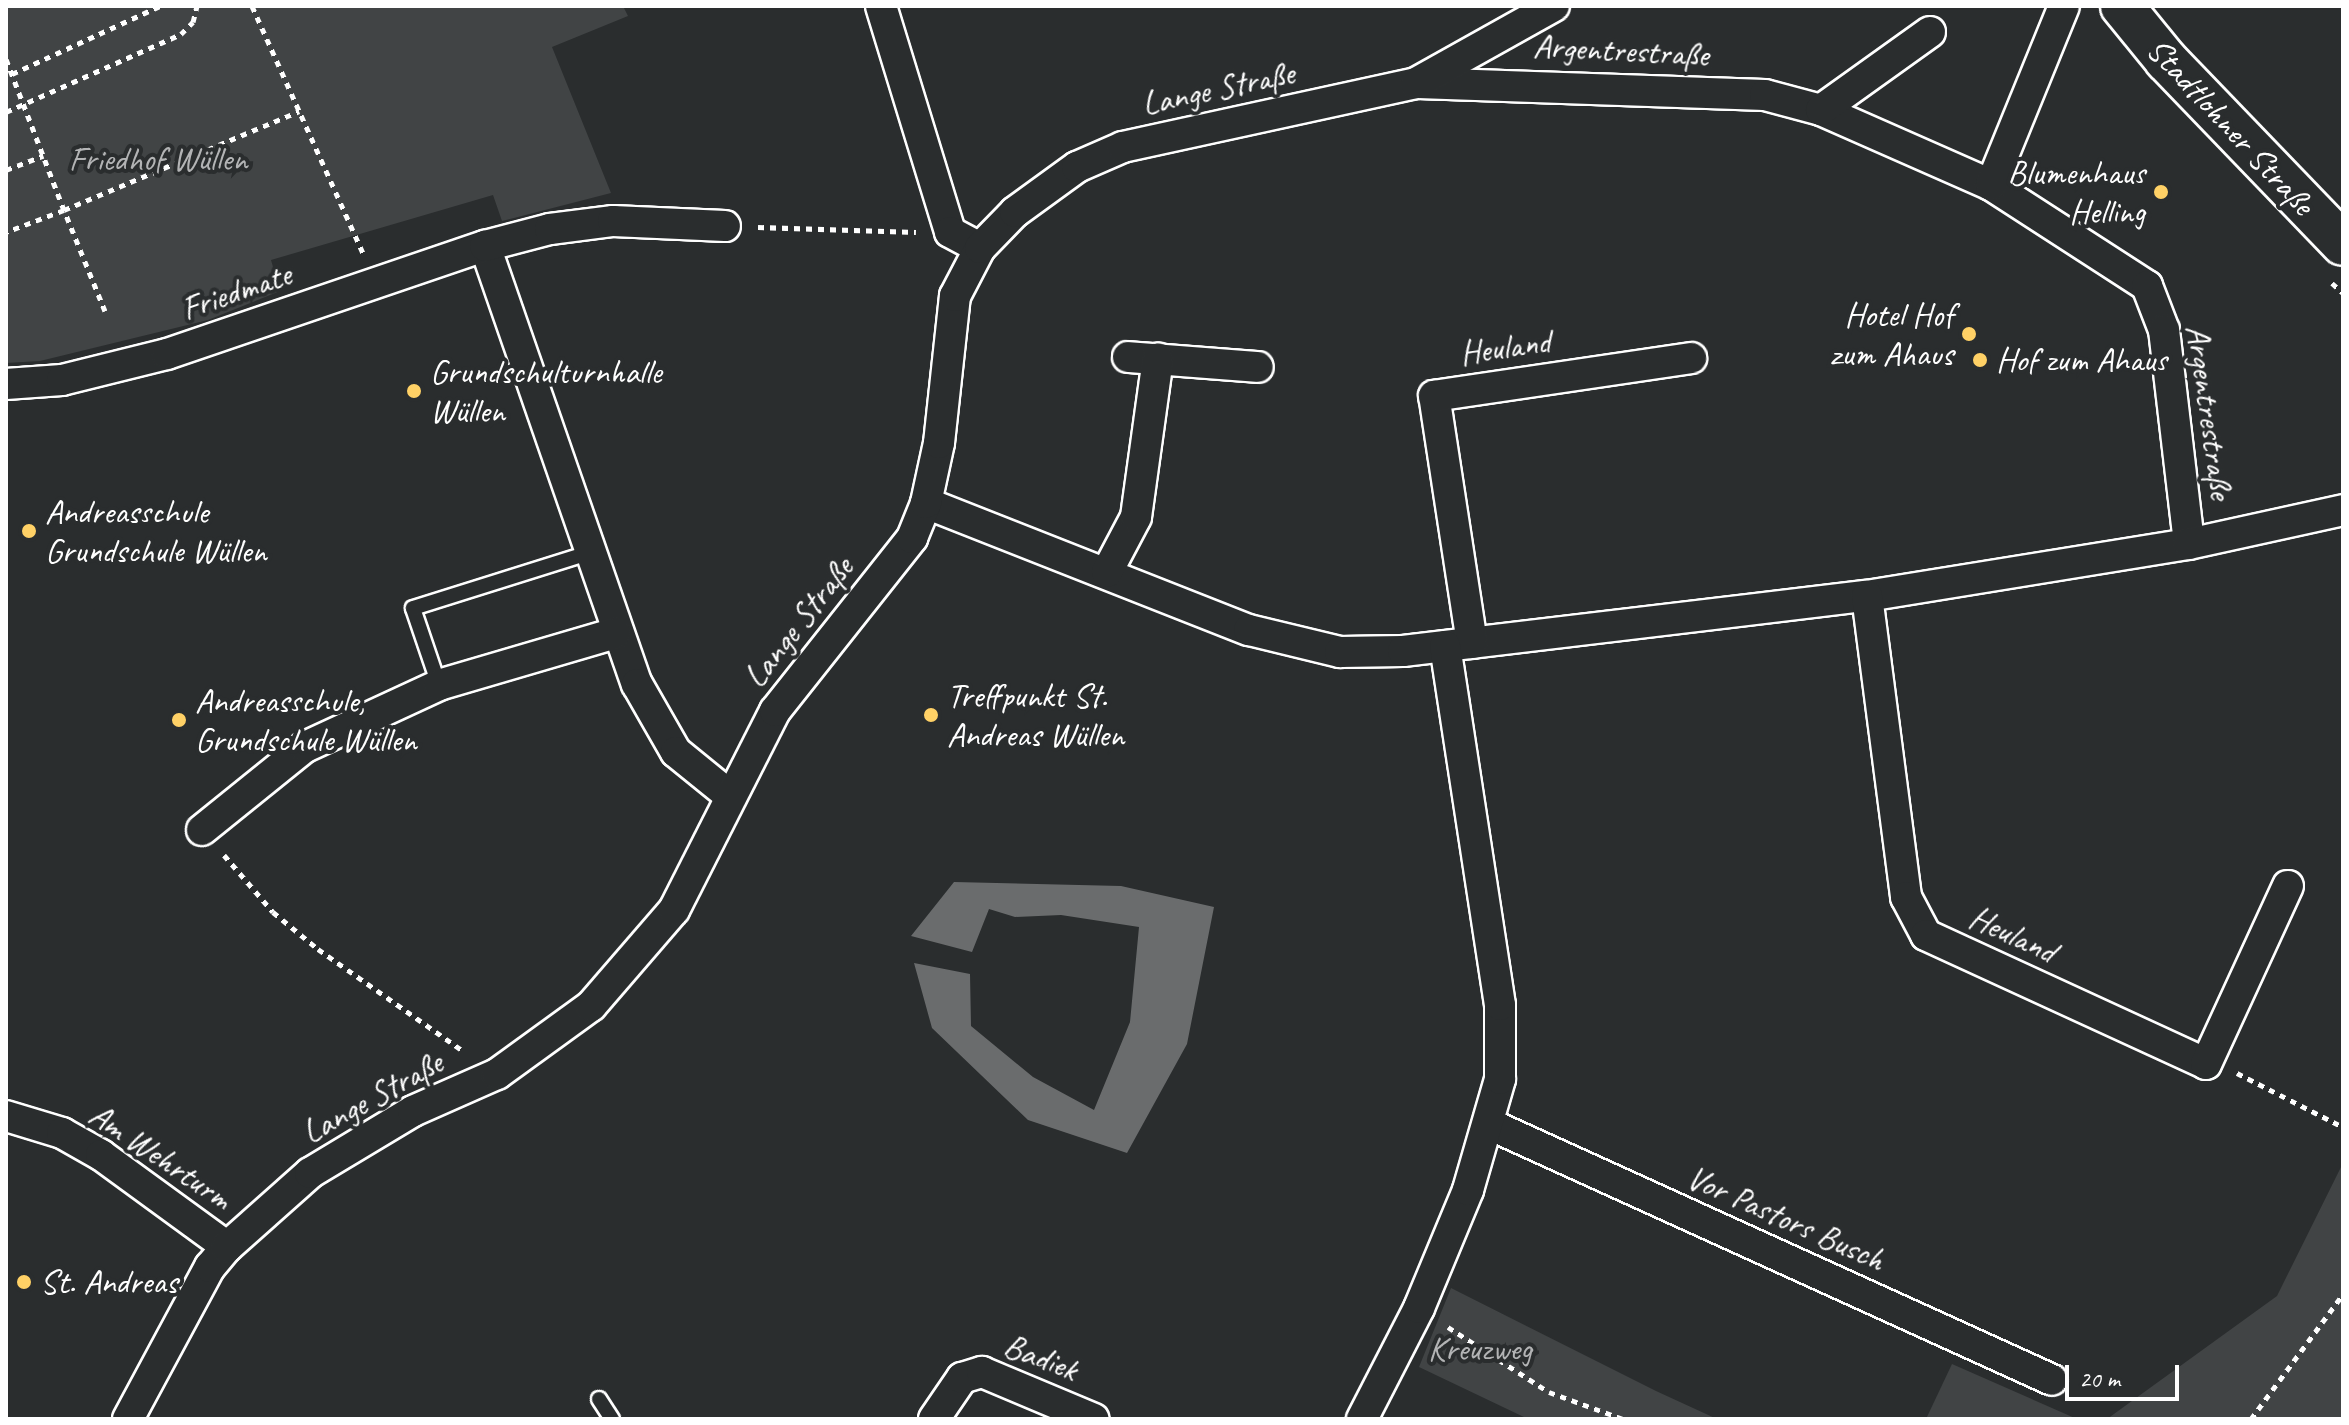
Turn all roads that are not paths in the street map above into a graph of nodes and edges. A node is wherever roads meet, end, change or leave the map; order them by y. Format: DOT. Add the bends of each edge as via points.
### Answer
graph roads {
  1 [pos="881,6"];
  2 [pos="1554,6"];
  3 [pos="2064,6"];
  4 [pos="2122,6"];
  5 [pos="1930,32"];
  6 [pos="1416,83"];
  7 [pos="1821,110"];
  8 [pos="1991,185"];
  9 [pos="725,226"];
  10 [pos="2343,244"];
  11 [pos="485,246"];
  12 [pos="980,248"];
  13 [pos="1128,357"];
  14 [pos="1691,358"];
  15 [pos="1158,359"];
  16 [pos="1258,367"];
  17 [pos="6,384"];
  18 [pos="926,503"];
  19 [pos="2343,510"];
  20 [pos="2189,544"];
  21 [pos="588,553"];
  22 [pos="1107,572"];
  23 [pos="1867,596"];
  24 [pos="616,633"];
  25 [pos="1458,644"];
  26 [pos="439,685"];
  27 [pos="729,795"];
  28 [pos="202,830"];
  29 [pos="2288,886"];
  30 [pos="6,1116"];
  31 [pos="1489,1124"];
  32 [pos="227,1247"];
  33 [pos="2052,1380"];
  34 [pos="599,1399"];
  35 [pos="128,1419"];
  36 [pos="612,1419"];
  37 [pos="934,1419"];
  38 [pos="1094,1419"];
  39 [pos="1362,1419"];
  1 -- 12 [label="street" via="950,232"];
  2 -- 6 [label="street, Lange Straße"];
  3 -- 8 [label="street"];
  4 -- 10 [label="main road, Stadtlohner Straße" via="2166,60"];
  5 -- 7 [label="street"];
  6 -- 7 [label="street, Argentrestraße" via="1765,95"];
  6 -- 12 [label="street, Lange Straße" via="1123,147 1077,167 1015,212"];
  7 -- 8 [label="street, Argentrestraße"];
  8 -- 20 [label="street, Argentrestraße" via="2147,286 2164,330"];
  9 -- 11 [label="street, Friedmate" via="613,221"];
  11 -- 17 [label="street, Friedmate" via="167,354 62,380"];
  11 -- 21 [label="street"];
  12 -- 18 [label="street, Lange Straße" via="955,296 939,443"];
  13 -- 15 [label="street"];
  14 -- 25 [label="street, Heuland" via="1434,396"];
  15 -- 16 [label="street"];
  15 -- 22 [label="street" via="1136,517"];
  18 -- 22 [label="street"];
  18 -- 27 [label="street, Lange Straße" via="912,538 775,711"];
  19 -- 20 [label="street"];
  20 -- 23 [label="street"];
  21 -- 24 [label="street"];
  21 -- 26 [label="lane" via="413,608"];
  22 -- 25 [label="street" via="1291,644 1340,652"];
  23 -- 25 [label="street"];
  23 -- 29 [label="street, Heuland" via="1906,897 1926,935 2206,1064"];
  24 -- 26 [label="street"];
  24 -- 27 [label="street" via="637,684 676,752"];
  25 -- 31 [label="street" via="1500,1005 1500,1079"];
  26 -- 28 [label="street" via="305,747"];
  27 -- 32 [label="street, Lange Straße" via="674,910 591,1006 497,1074 413,1111 310,1173"];
  30 -- 32 [label="street, Am Wehrturm" via="62,1133 101,1155"];
  31 -- 33 [label="street, Vor Pastors Busch"];
  31 -- 39 [label="street" via="1419,1308"];
  32 -- 35 [label="street, Lange Straße" via="210,1267"];
  34 -- 36 [label="lane"];
  37 -- 38 [label="street, Badiek" via="962,1378 982,1372"];
}
